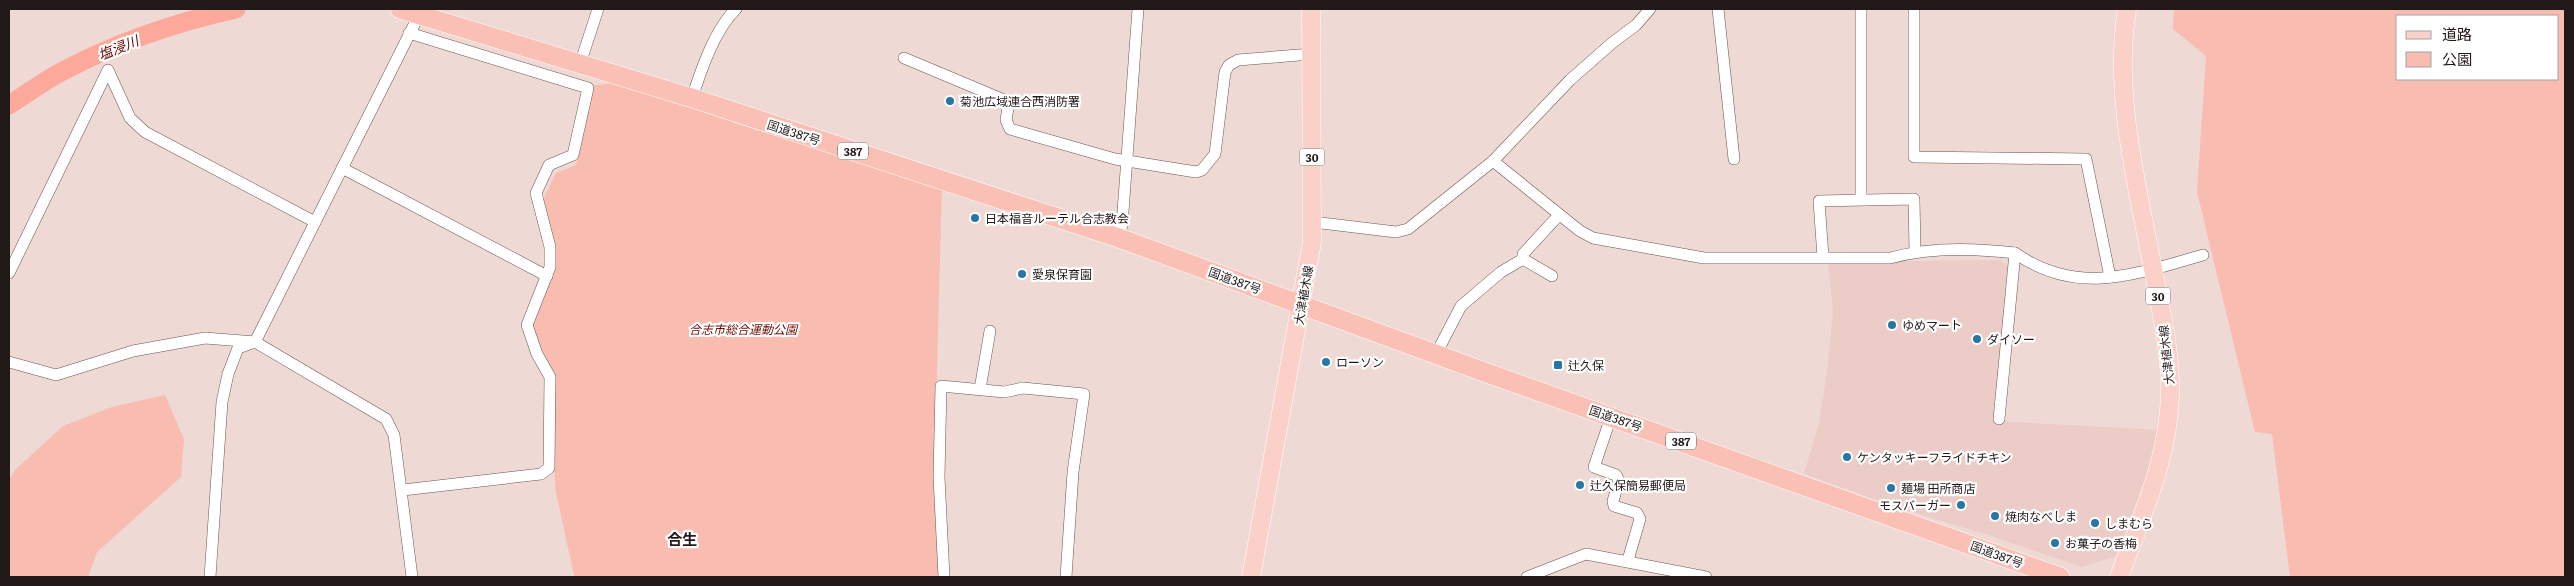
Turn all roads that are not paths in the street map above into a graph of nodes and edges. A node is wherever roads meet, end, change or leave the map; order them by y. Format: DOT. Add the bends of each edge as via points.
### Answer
graph roads {
  1 [pos="400,9"];
  2 [pos="598,9"];
  3 [pos="736,9"];
  4 [pos="1138,9"];
  5 [pos="1311,9"];
  6 [pos="1650,9"];
  7 [pos="1718,9"];
  8 [pos="1861,9"];
  9 [pos="1914,9"];
  10 [pos="2127,9"];
  11 [pos="419,15"];
  12 [pos="410,33"];
  13 [pos="1311,54"];
  14 [pos="904,58"];
  15 [pos="580,64"];
  16 [pos="692,98"];
  17 [pos="1734,159"];
  18 [pos="1493,160"];
  19 [pos="1125,161"];
  20 [pos="342,168"];
  21 [pos="1861,199"];
  22 [pos="1559,214"];
  23 [pos="315,222"];
  24 [pos="1313,222"];
  25 [pos="1119,238"];
  26 [pos="1915,251"];
  27 [pos="2015,253"];
  28 [pos="2203,255"];
  29 [pos="1823,257"];
  30 [pos="1523,259"];
  31 [pos="2154,268"];
  32 [pos="9,273"];
  33 [pos="547,276"];
  34 [pos="1552,276"];
  35 [pos="2110,277"];
  36 [pos="1302,304"];
  37 [pos="993,332"];
  38 [pos="255,342"];
  39 [pos="1436,354"];
  40 [pos="9,362"];
  41 [pos="983,389"];
  42 [pos="1611,417"];
  43 [pos="1999,419"];
  44 [pos="402,490"];
  45 [pos="1628,560"];
  46 [pos="210,577"];
  47 [pos="412,577"];
  48 [pos="944,577"];
  49 [pos="1066,577"];
  50 [pos="1251,577"];
  51 [pos="1527,577"];
  52 [pos="1706,577"];
  53 [pos="2060,577"];
  54 [pos="2119,577"];
  1 -- 11 [label="highway, 国道387号 / 387"];
  2 -- 15 [label="street"];
  3 -- 16 [label="street" via="728,17 706,59"];
  4 -- 19 [label="street"];
  5 -- 13 [label="main road, 大津植木線 / 30"];
  6 -- 18 [label="street" via="1636,25 1570,80"];
  7 -- 17 [label="street"];
  8 -- 21 [label="street"];
  9 -- 35 [label="street" via="1914,157 2086,159"];
  10 -- 31 [label="main road, 大津植木線 / 30" via="2122,47 2124,100"];
  11 -- 12 [label="street"];
  11 -- 15 [label="highway, 国道387号 / 387"];
  12 -- 20 [label="street"];
  12 -- 33 [label="street" via="588,88 574,155 549,165 536,193 550,247"];
  13 -- 19 [label="street" via="1238,60 1229,65 1225,72 1215,154 1202,170 1188,172"];
  13 -- 24 [label="main road, 大津植木線 / 30"];
  14 -- 19 [label="street" via="1010,102 1006,120 1010,129"];
  15 -- 16 [label="highway, 国道387号 / 387"];
  16 -- 25 [label="highway, 国道387号 / 387"];
  18 -- 22 [label="street"];
  18 -- 24 [label="street" via="1403,232"];
  19 -- 25 [label="street" via="1124,208"];
  20 -- 23 [label="street"];
  20 -- 33 [label="street"];
  21 -- 26 [label="street" via="1914,199"];
  21 -- 29 [label="street" via="1819,201"];
  22 -- 29 [label="street" via="1594,238 1662,252 1704,258"];
  22 -- 30 [label="street" via="1523,254"];
  23 -- 32 [label="street" via="145,132 130,118 108,70"];
  23 -- 38 [label="street"];
  24 -- 36 [label="main road, 大津植木線 / 30"];
  25 -- 36 [label="highway, 国道387号 / 387"];
  26 -- 27 [label="street" via="1993,250"];
  26 -- 29 [label="street" via="1890,258"];
  27 -- 35 [label="street" via="2034,266 2064,277 2081,280"];
  27 -- 43 [label="street"];
  28 -- 31 [label="street"];
  30 -- 34 [label="street"];
  30 -- 39 [label="street" via="1501,272 1461,306"];
  31 -- 35 [label="street"];
  31 -- 54 [label="main road, 大津植木線 / 30" via="2169,362 2168,422 2156,480"];
  33 -- 44 [label="street" via="527,325 550,377 549,468 541,474"];
  36 -- 39 [label="highway, 国道387号 / 387"];
  36 -- 50 [label="main road, 大津植木線 / 30"];
  37 -- 41 [label="street"];
  38 -- 40 [label="street" via="205,338 134,351 56,374"];
  38 -- 44 [label="street" via="386,419 394,435"];
  38 -- 46 [label="street" via="238,348 222,402"];
  39 -- 42 [label="highway, 国道387号 / 387"];
  41 -- 48 [label="street" via="941,386 939,477"];
  41 -- 49 [label="street" via="1004,392 1023,388 1084,394 1073,472"];
  42 -- 45 [label="street" via="1594,467 1616,475 1619,481 1614,506 1637,513 1640,519"];
  42 -- 53 [label="highway, 国道387号 / 387"];
  44 -- 47 [label="street"];
  45 -- 51 [label="street" via="1586,554"];
  45 -- 52 [label="street"];
}
